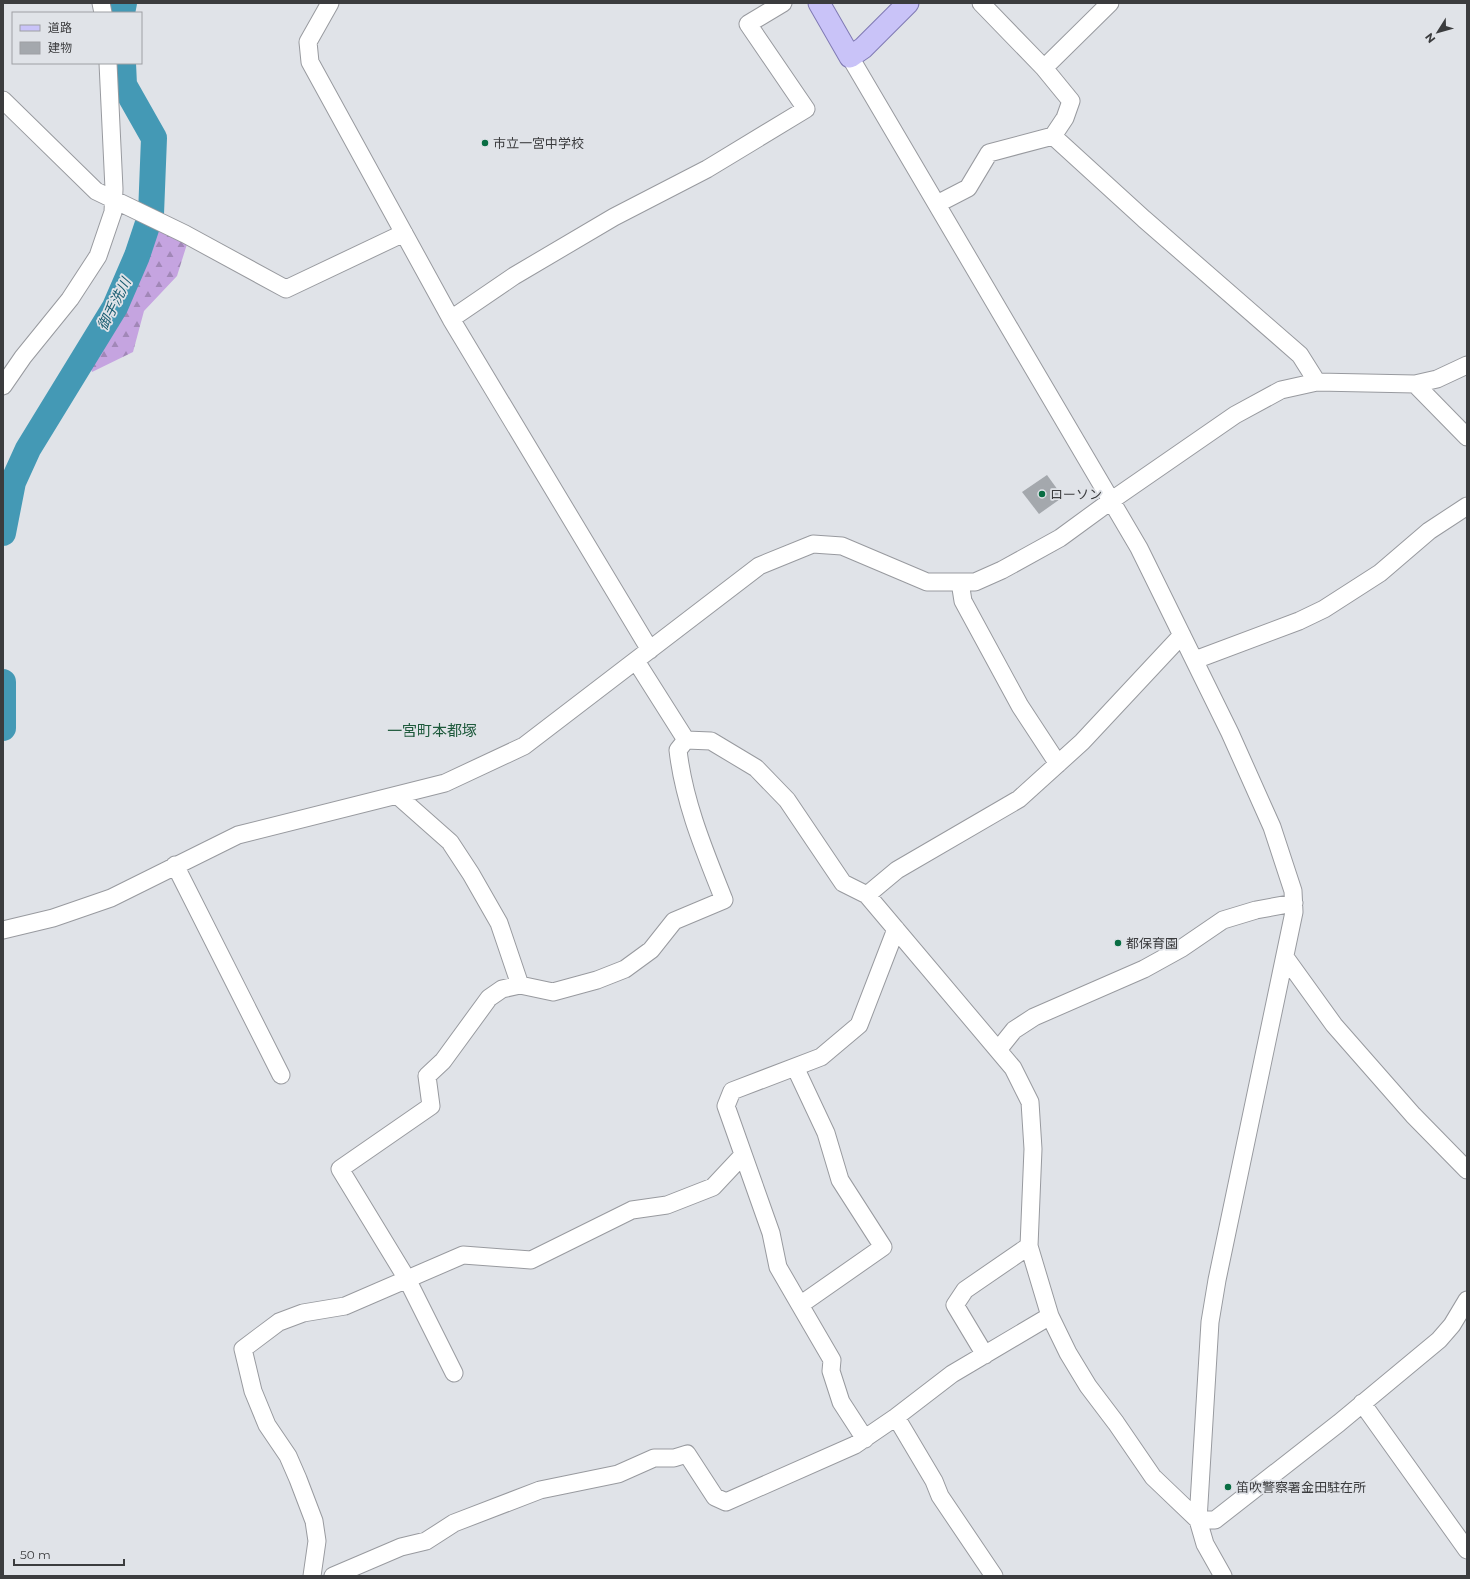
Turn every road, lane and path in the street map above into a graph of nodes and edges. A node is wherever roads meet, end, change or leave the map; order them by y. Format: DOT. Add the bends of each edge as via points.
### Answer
graph roads {
  1 [pos="330,3"];
  2 [pos="783,3"];
  3 [pos="819,3"];
  4 [pos="908,3"];
  5 [pos="981,3"];
  6 [pos="1110,3"];
  7 [pos="850,57"];
  8 [pos="108,64"];
  9 [pos="1044,68"];
  10 [pos="3,100"];
  11 [pos="1053,136"];
  12 [pos="114,201"];
  13 [pos="937,204"];
  14 [pos="404,233"];
  15 [pos="451,319"];
  16 [pos="1467,365"];
  17 [pos="1317,382"];
  18 [pos="1415,384"];
  19 [pos="3,386"];
  20 [pos="1467,437"];
  21 [pos="1112,500"];
  22 [pos="1467,506"];
  23 [pos="960,582"];
  24 [pos="1182,635"];
  25 [pos="650,650"];
  26 [pos="1194,660"];
  27 [pos="636,661"];
  28 [pos="686,740"];
  29 [pos="1058,764"];
  30 [pos="398,796"];
  31 [pos="175,866"];
  32 [pos="867,896"];
  33 [pos="1294,903"];
  34 [pos="896,929"];
  35 [pos="3,930"];
  36 [pos="1285,957"];
  37 [pos="520,985"];
  38 [pos="998,1050"];
  39 [pos="795,1067"];
  40 [pos="281,1076"];
  41 [pos="744,1155"];
  42 [pos="1467,1170"];
  43 [pos="1028,1246"];
  44 [pos="407,1279"];
  45 [pos="1467,1300"];
  46 [pos="800,1305"];
  47 [pos="1050,1316"];
  48 [pos="985,1355"];
  49 [pos="454,1373"];
  50 [pos="1362,1403"];
  51 [pos="896,1417"];
  52 [pos="865,1439"];
  53 [pos="1198,1520"];
  54 [pos="1467,1550"];
  55 [pos="312,1576"];
  56 [pos="332,1576"];
  57 [pos="994,1576"];
  58 [pos="1223,1576"];
  1 -- 14 [label="street" via="308,42 310,62"];
  2 -- 15 [label="street" via="748,24 806,109 707,169 614,216 514,276"];
  3 -- 7 [label="main road"];
  4 -- 7 [label="main road" via="863,48"];
  5 -- 9 [label="street"];
  6 -- 9 [label="street"];
  7 -- 13 [label="street"];
  8 -- 12 [label="street"];
  9 -- 11 [label="street" via="1071,101 1065,118"];
  10 -- 12 [label="street" via="96,192"];
  11 -- 13 [label="street" via="989,153 968,188"];
  11 -- 17 [label="street" via="1300,355"];
  12 -- 14 [label="street" via="185,234 286,289"];
  12 -- 19 [label="street" via="113,212 98,256 70,299"];
  13 -- 21 [label="street"];
  14 -- 15 [label="street"];
  15 -- 25 [label="street"];
  16 -- 18 [label="street" via="1437,379"];
  17 -- 18 [label="street"];
  17 -- 21 [label="street" via="1281,390 1235,414"];
  18 -- 20 [label="street"];
  21 -- 23 [label="street" via="1060,538 1002,570 975,582"];
  21 -- 24 [label="street"];
  22 -- 26 [label="street" via="1429,531 1380,573 1324,608 1299,621"];
  23 -- 25 [label="street" via="927,582 842,546 813,544 759,566"];
  23 -- 29 [label="street" via="963,600 1020,706"];
  24 -- 26 [label="street"];
  24 -- 29 [label="street" via="1082,742"];
  25 -- 27 [label="street"];
  26 -- 33 [label="street" via="1272,827 1293,891"];
  27 -- 28 [label="street"];
  27 -- 30 [label="street" via="524,746 445,783"];
  28 -- 32 [label="street" via="711,741 756,768 787,800 843,883"];
  28 -- 37 [label="street" via="678,750 680,767 696,832 724,900 674,921 651,950 625,969 553,992"];
  29 -- 32 [label="street" via="1019,799 898,870"];
  30 -- 31 [label="street" via="238,835"];
  30 -- 37 [label="street" via="450,842 472,874 500,923"];
  31 -- 35 [label="street" via="111,898 53,918"];
  31 -- 40 [label="street"];
  32 -- 34 [label="street"];
  33 -- 36 [label="street"];
  33 -- 38 [label="street" via="1256,910 1223,920 1182,948 1144,969 1034,1017 1014,1030"];
  34 -- 38 [label="street"];
  34 -- 39 [label="street" via="859,1025 821,1057"];
  36 -- 42 [label="street" via="1334,1024 1413,1115"];
  36 -- 53 [label="street" via="1212,1308"];
  37 -- 44 [label="street" via="502,989 489,998 443,1061 427,1076 432,1106 340,1169"];
  38 -- 43 [label="street" via="1014,1068 1030,1102 1033,1149"];
  39 -- 41 [label="street" via="732,1091 726,1106"];
  39 -- 46 [label="street" via="826,1133 840,1180 883,1247"];
  41 -- 44 [label="street" via="714,1187 667,1205 632,1210 530,1260 463,1255"];
  41 -- 46 [label="street" via="771,1233 778,1267"];
  43 -- 47 [label="street"];
  43 -- 48 [label="street" via="965,1290 955,1305"];
  44 -- 49 [label="street"];
  44 -- 55 [label="street" via="346,1306 303,1312 279,1322 243,1349 253,1391 267,1426 288,1456 314,1521 317,1541"];
  45 -- 50 [label="street" via="1452,1325 1439,1340"];
  46 -- 52 [label="street" via="832,1360 831,1372 841,1402"];
  47 -- 48 [label="street"];
  47 -- 53 [label="street" via="1088,1386 1153,1476"];
  48 -- 51 [label="street" via="952,1374"];
  50 -- 53 [label="street" via="1215,1520"];
  50 -- 54 [label="street"];
  51 -- 52 [label="street"];
  51 -- 57 [label="street" via="934,1481 940,1496"];
  52 -- 56 [label="street" via="726,1502 715,1496 687,1454 674,1458 654,1458 618,1474 540,1490 454,1522 426,1541 401,1547"];
  53 -- 58 [label="street" via="1205,1544"];
}
